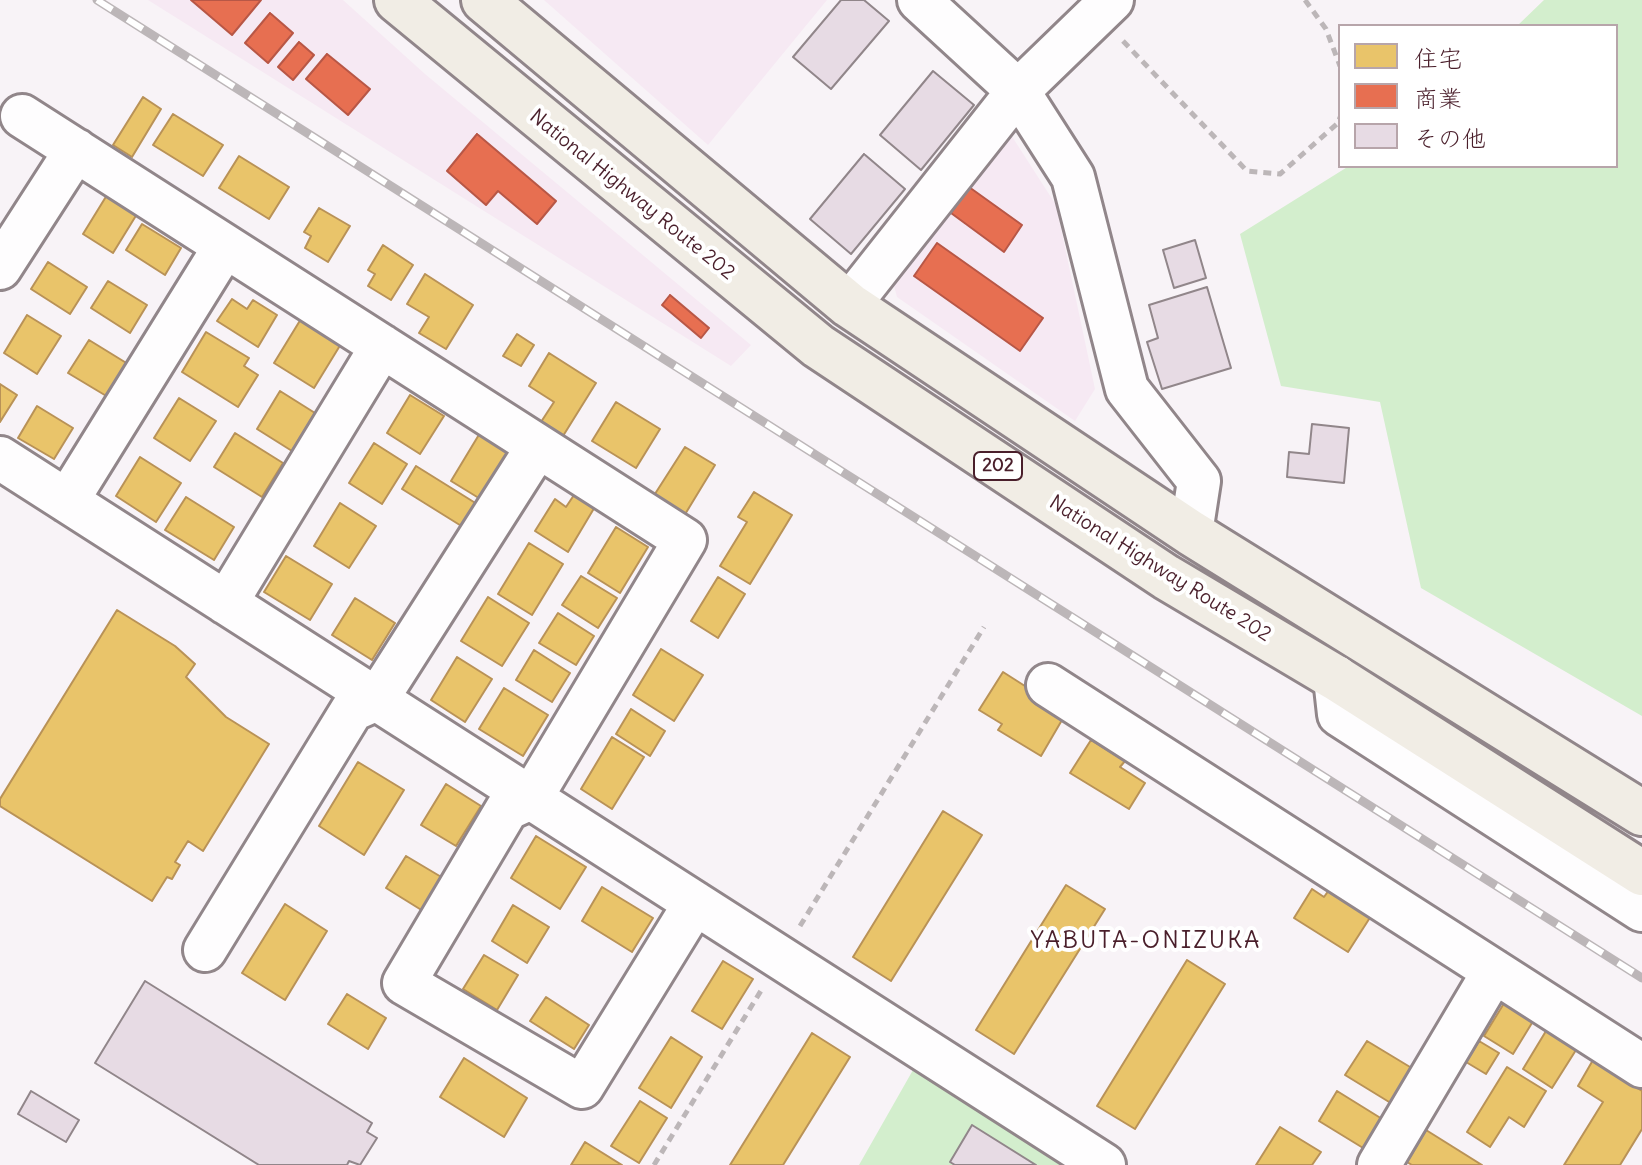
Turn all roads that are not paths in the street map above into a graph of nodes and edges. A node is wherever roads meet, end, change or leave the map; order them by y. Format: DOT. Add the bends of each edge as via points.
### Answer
graph roads {
  1 [pos="397,0"];
  2 [pos="484,0"];
  3 [pos="919,0"];
  4 [pos="1105,7"];
  5 [pos="1018,91"];
  6 [pos="22,116"];
  7 [pos="76,150"];
  8 [pos="225,246"];
  9 [pos="0,268"];
  10 [pos="849,305"];
  11 [pos="382,346"];
  12 [pos="538,446"];
  13 [pos="0,458"];
  14 [pos="67,501"];
  15 [pos="1191,533"];
  16 [pos="226,603"];
  17 [pos="1336,678"];
  18 [pos="1048,685"];
  19 [pos="377,699"];
  20 [pos="531,798"];
  21 [pos="1642,813"];
  22 [pos="1642,873"];
  23 [pos="695,903"];
  24 [pos="1642,909"];
  25 [pos="205,950"];
  26 [pos="1494,971"];
  27 [pos="1642,1066"];
  28 [pos="1104,1165"];
  29 [pos="1379,1165"];
  1 -- 17 [label="highway, National Highway Route 202 / 202" via="818,346 1166,577"];
  2 -- 10 [label="highway, 202"];
  3 -- 5 [label="street"];
  4 -- 5 [label="street"];
  5 -- 10 [label="street"];
  5 -- 15 [label="street" via="1073,177 1127,389 1199,481"];
  6 -- 7 [label="street"];
  7 -- 8 [label="street"];
  7 -- 9 [label="street"];
  8 -- 11 [label="street"];
  8 -- 14 [label="street"];
  10 -- 15 [label="highway, 202"];
  11 -- 12 [label="street"];
  11 -- 16 [label="street"];
  12 -- 19 [label="street"];
  12 -- 20 [label="street" via="685,540"];
  13 -- 14 [label="street"];
  14 -- 16 [label="street"];
  15 -- 21 [label="highway, 202"];
  16 -- 19 [label="street"];
  17 -- 22 [label="highway, National Highway Route 202 / 202"];
  17 -- 24 [label="main road" via="1340,714"];
  18 -- 26 [label="street"];
  19 -- 20 [label="street"];
  19 -- 25 [label="street" via="352,710"];
  20 -- 23 [label="street"];
  20 -- 23 [label="street" via="507,809 404,983 582,1087"];
  23 -- 28 [label="street"];
  26 -- 27 [label="street"];
  26 -- 29 [label="street"];
}
